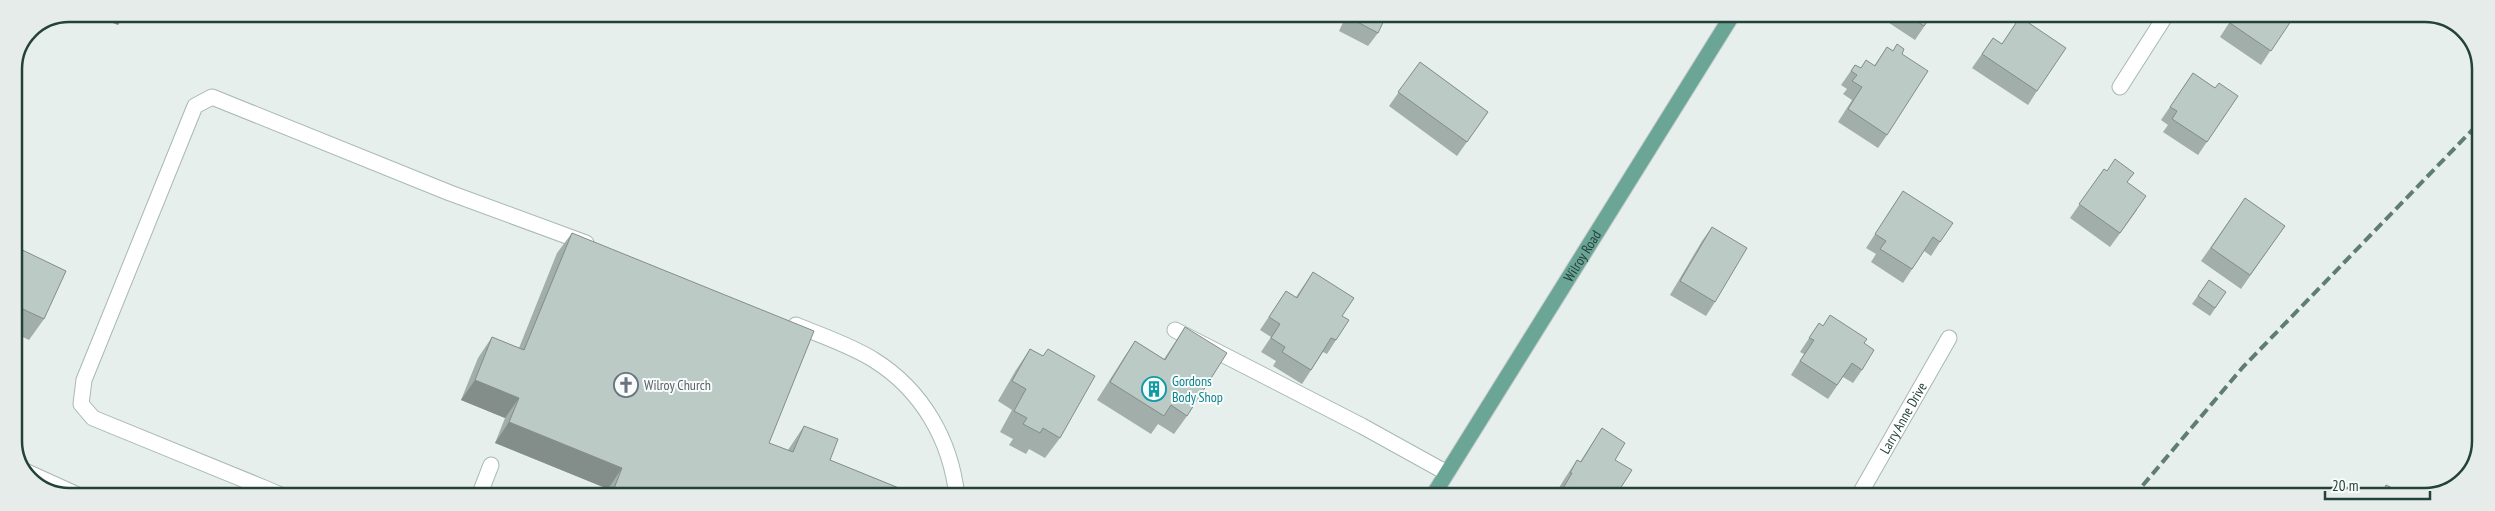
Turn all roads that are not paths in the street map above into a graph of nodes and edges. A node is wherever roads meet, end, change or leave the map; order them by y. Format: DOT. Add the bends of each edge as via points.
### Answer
graph roads {
  1 [pos="1728,22"];
  2 [pos="2162,22"];
  3 [pos="2120,87"];
  4 [pos="601,248"];
  5 [pos="782,320"];
  6 [pos="1175,330"];
  7 [pos="1950,338"];
  8 [pos="491,466"];
  9 [pos="1446,473"];
  10 [pos="39,477"];
  11 [pos="62,488"];
  12 [pos="251,488"];
  13 [pos="482,488"];
  14 [pos="956,488"];
  15 [pos="1437,488"];
  16 [pos="1863,488"];
  1 -- 9 [label="main road, Wilroy Road"];
  2 -- 3 [label="street"];
  4 -- 12 [label="street" via="450,193 212,96 195,106 84,380 81,404 93,418"];
  5 -- 14 [label="street" via="854,350 904,384 924,407 943,439"];
  6 -- 9 [label="street"];
  7 -- 16 [label="street, Larry Anne Drive"];
  8 -- 13 [label="street"];
  9 -- 15 [label="main road, Wilroy Road"];
  10 -- 11 [label="street"];
}
